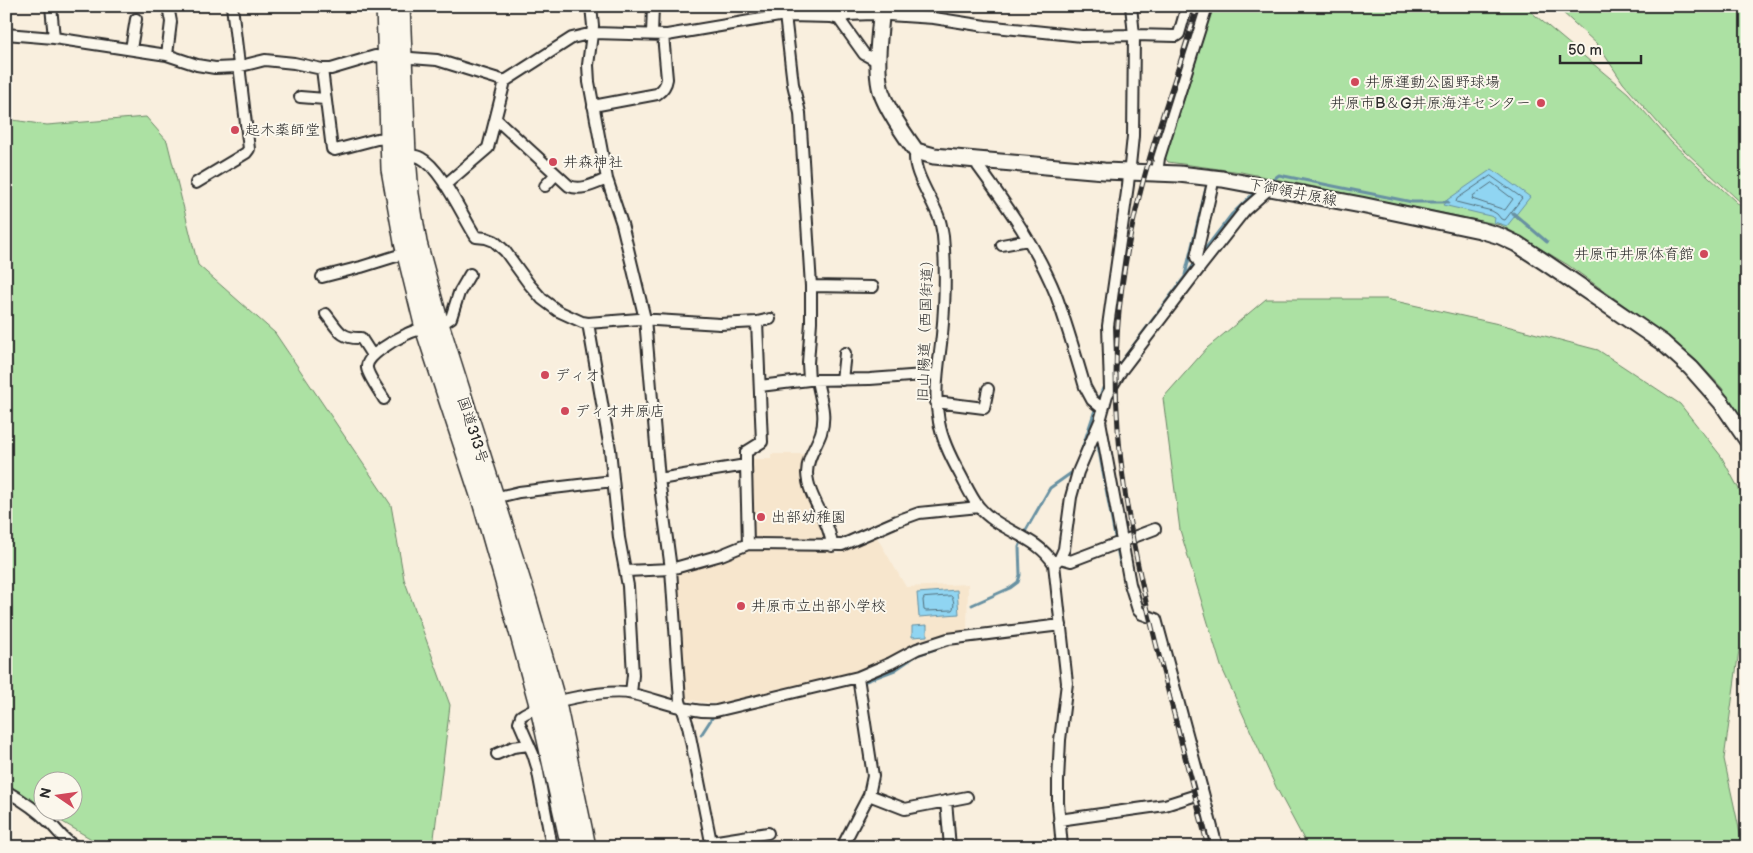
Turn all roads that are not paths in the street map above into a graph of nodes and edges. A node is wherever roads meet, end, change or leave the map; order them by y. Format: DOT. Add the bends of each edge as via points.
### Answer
graph roads {
  1 [pos="51,6"];
  2 [pos="168,6"];
  3 [pos="232,6"];
  4 [pos="386,6"];
  5 [pos="400,6"];
  6 [pos="591,6"];
  7 [pos="653,6"];
  8 [pos="777,6"];
  9 [pos="833,6"];
  10 [pos="1131,6"];
  11 [pos="1187,6"];
  12 [pos="1207,6"];
  13 [pos="881,11"];
  14 [pos="786,15"];
  15 [pos="136,19"];
  16 [pos="838,19"];
  17 [pos="593,33"];
  18 [pos="6,34"];
  19 [pos="652,34"];
  20 [pos="663,35"];
  21 [pos="1134,35"];
  22 [pos="54,38"];
  23 [pos="131,49"];
  24 [pos="167,54"];
  25 [pos="395,57"];
  26 [pos="878,62"];
  27 [pos="240,66"];
  28 [pos="322,69"];
  29 [pos="505,81"];
  30 [pos="300,97"];
  31 [pos="325,99"];
  32 [pos="593,106"];
  33 [pos="496,119"];
  34 [pos="389,138"];
  35 [pos="916,151"];
  36 [pos="406,156"];
  37 [pos="977,160"];
  38 [pos="1130,172"];
  39 [pos="1157,172"];
  40 [pos="556,174"];
  41 [pos="1214,178"];
  42 [pos="607,179"];
  43 [pos="196,183"];
  44 [pos="445,185"];
  45 [pos="545,186"];
  46 [pos="1270,187"];
  47 [pos="1028,240"];
  48 [pos="1002,245"];
  49 [pos="406,253"];
  50 [pos="1199,262"];
  51 [pos="470,274"];
  52 [pos="322,277"];
  53 [pos="811,286"];
  54 [pos="873,286"];
  55 [pos="326,314"];
  56 [pos="645,319"];
  57 [pos="770,319"];
  58 [pos="757,322"];
  59 [pos="588,323"];
  60 [pos="432,326"];
  61 [pos="845,353"];
  62 [pos="373,354"];
  63 [pos="937,374"];
  64 [pos="813,380"];
  65 [pos="842,380"];
  66 [pos="760,386"];
  67 [pos="988,389"];
  68 [pos="1110,389"];
  69 [pos="384,399"];
  70 [pos="936,402"];
  71 [pos="1099,406"];
  72 [pos="1100,421"];
  73 [pos="1747,440"];
  74 [pos="746,465"];
  75 [pos="659,479"];
  76 [pos="613,481"];
  77 [pos="488,499"];
  78 [pos="979,507"];
  79 [pos="1155,529"];
  80 [pos="1121,542"];
  81 [pos="748,544"];
  82 [pos="832,546"];
  83 [pos="1057,561"];
  84 [pos="671,569"];
  85 [pos="626,571"];
  86 [pos="1061,625"];
  87 [pos="858,677"];
  88 [pos="631,693"];
  89 [pos="548,705"];
  90 [pos="681,707"];
  91 [pos="529,745"];
  92 [pos="497,754"];
  93 [pos="6,791"];
  94 [pos="1203,793"];
  95 [pos="869,795"];
  96 [pos="967,797"];
  97 [pos="946,801"];
  98 [pos="1059,820"];
  99 [pos="768,833"];
  100 [pos="712,845"];
  101 [pos="76,847"];
  102 [pos="552,847"];
  103 [pos="571,847"];
  104 [pos="586,847"];
  105 [pos="842,847"];
  106 [pos="950,847"];
  107 [pos="1061,847"];
  108 [pos="1217,847"];
  1 -- 22 [label="street"];
  2 -- 24 [label="street" via="171,22"];
  3 -- 27 [label="street"];
  4 -- 25 [label="highway, 国道313号"];
  5 -- 25 [label="highway, 国道313号"];
  6 -- 17 [label="street"];
  7 -- 19 [label="street"];
  8 -- 14 [label="street"];
  9 -- 16 [label="street"];
  10 -- 21 [label="street"];
  11 -- 21 [label="street" via="1180,34"];
  12 -- 39 [label="street"];
  13 -- 16 [label="street"];
  13 -- 21 [label="street" via="1082,36"];
  13 -- 26 [label="main road"];
  14 -- 16 [label="street"];
  14 -- 20 [label="street"];
  14 -- 53 [label="street" via="793,84 800,113"];
  15 -- 23 [label="street"];
  16 -- 26 [label="street" via="864,54"];
  17 -- 19 [label="street"];
  17 -- 29 [label="street" via="572,38"];
  17 -- 32 [label="street" via="588,65"];
  18 -- 22 [label="street"];
  19 -- 20 [label="street"];
  20 -- 32 [label="street" via="667,79 662,90 657,94"];
  21 -- 38 [label="street"];
  22 -- 23 [label="street"];
  23 -- 24 [label="street"];
  24 -- 27 [label="street" via="215,68"];
  25 -- 28 [label="street" via="375,56"];
  25 -- 29 [label="street" via="436,60"];
  25 -- 34 [label="highway, 国道313号"];
  25 -- 36 [label="highway, 国道313号"];
  26 -- 35 [label="main road" via="881,92"];
  27 -- 28 [label="street" via="264,60"];
  27 -- 43 [label="street" via="249,149"];
  28 -- 31 [label="street"];
  29 -- 33 [label="street"];
  30 -- 31 [label="street"];
  31 -- 34 [label="street" via="332,149"];
  32 -- 42 [label="street"];
  33 -- 40 [label="street"];
  33 -- 44 [label="street" via="488,148"];
  34 -- 49 [label="highway, 国道313号" via="394,195"];
  35 -- 37 [label="main road, 下御領井原線"];
  35 -- 63 [label="street, 旧山陽道（西国街道）" via="916,165 940,218 943,234 943,309"];
  36 -- 44 [label="street" via="421,158"];
  36 -- 60 [label="highway, 国道313号" via="409,194"];
  37 -- 38 [label="main road, 下御領井原線"];
  37 -- 47 [label="street"];
  38 -- 39 [label="main road, 下御領井原線"];
  38 -- 68 [label="street" via="1108,326"];
  39 -- 41 [label="main road, 下御領井原線"];
  40 -- 42 [label="street" via="576,189"];
  40 -- 45 [label="street"];
  41 -- 46 [label="main road, 下御領井原線"];
  41 -- 50 [label="street"];
  42 -- 56 [label="street" via="622,224"];
  44 -- 59 [label="street" via="476,238 494,241 552,307"];
  46 -- 50 [label="street"];
  46 -- 73 [label="main road, 下御領井原線" via="1480,230 1517,244 1664,343 1721,402"];
  47 -- 48 [label="street"];
  47 -- 71 [label="street" via="1055,294 1088,394"];
  49 -- 52 [label="street"];
  49 -- 60 [label="highway, 国道313号"];
  50 -- 68 [label="street"];
  51 -- 60 [label="street" via="459,293 451,318"];
  53 -- 54 [label="street"];
  53 -- 64 [label="street" via="808,363"];
  55 -- 62 [label="street" via="340,333 350,338 361,338"];
  56 -- 58 [label="street" via="720,324"];
  56 -- 59 [label="street"];
  56 -- 75 [label="street"];
  57 -- 58 [label="street"];
  58 -- 66 [label="street"];
  59 -- 76 [label="street"];
  60 -- 62 [label="street" via="407,334"];
  60 -- 77 [label="highway, 国道313号"];
  61 -- 65 [label="street"];
  62 -- 69 [label="street" via="367,369"];
  63 -- 65 [label="street"];
  63 -- 70 [label="street, 旧山陽道（西国街道）"];
  64 -- 65 [label="street"];
  64 -- 66 [label="street"];
  64 -- 82 [label="street" via="822,400 823,422 807,474 831,534"];
  66 -- 74 [label="street" via="762,442 746,452"];
  67 -- 70 [label="street" via="984,408"];
  68 -- 71 [label="street"];
  70 -- 78 [label="street, 旧山陽道（西国街道）" via="941,432 950,456"];
  71 -- 72 [label="street"];
  72 -- 80 [label="street"];
  72 -- 83 [label="street" via="1078,472 1067,539"];
  74 -- 75 [label="street"];
  74 -- 81 [label="street"];
  75 -- 84 [label="street"];
  76 -- 77 [label="street" via="519,492"];
  76 -- 85 [label="street" via="618,538"];
  77 -- 89 [label="highway, 国道313号"];
  78 -- 82 [label="street" via="919,513 842,545"];
  78 -- 83 [label="street, 旧山陽道（西国街道）"];
  79 -- 80 [label="street"];
  80 -- 83 [label="street" via="1076,560"];
  80 -- 94 [label="street" via="1136,605 1142,614 1156,619"];
  81 -- 82 [label="street"];
  81 -- 84 [label="street" via="721,556"];
  83 -- 86 [label="street"];
  84 -- 85 [label="street"];
  84 -- 90 [label="street"];
  85 -- 88 [label="street" via="633,675"];
  86 -- 87 [label="street" via="948,639"];
  86 -- 98 [label="street" via="1067,683 1058,773"];
  87 -- 90 [label="street" via="716,711"];
  87 -- 95 [label="street" via="873,776"];
  88 -- 89 [label="street" via="605,692"];
  88 -- 90 [label="street"];
  89 -- 91 [label="street" via="524,714 520,719"];
  89 -- 103 [label="highway, 国道313号"];
  89 -- 104 [label="highway, 国道313号"];
  90 -- 100 [label="street" via="690,734"];
  91 -- 92 [label="street"];
  91 -- 102 [label="street" via="537,767"];
  93 -- 101 [label="street" via="28,804 66,842"];
  94 -- 98 [label="street" via="1165,805"];
  94 -- 108 [label="street"];
  95 -- 97 [label="street" via="905,809"];
  95 -- 105 [label="street"];
  96 -- 97 [label="street"];
  97 -- 106 [label="street"];
  98 -- 107 [label="street"];
  99 -- 100 [label="street"];
}
